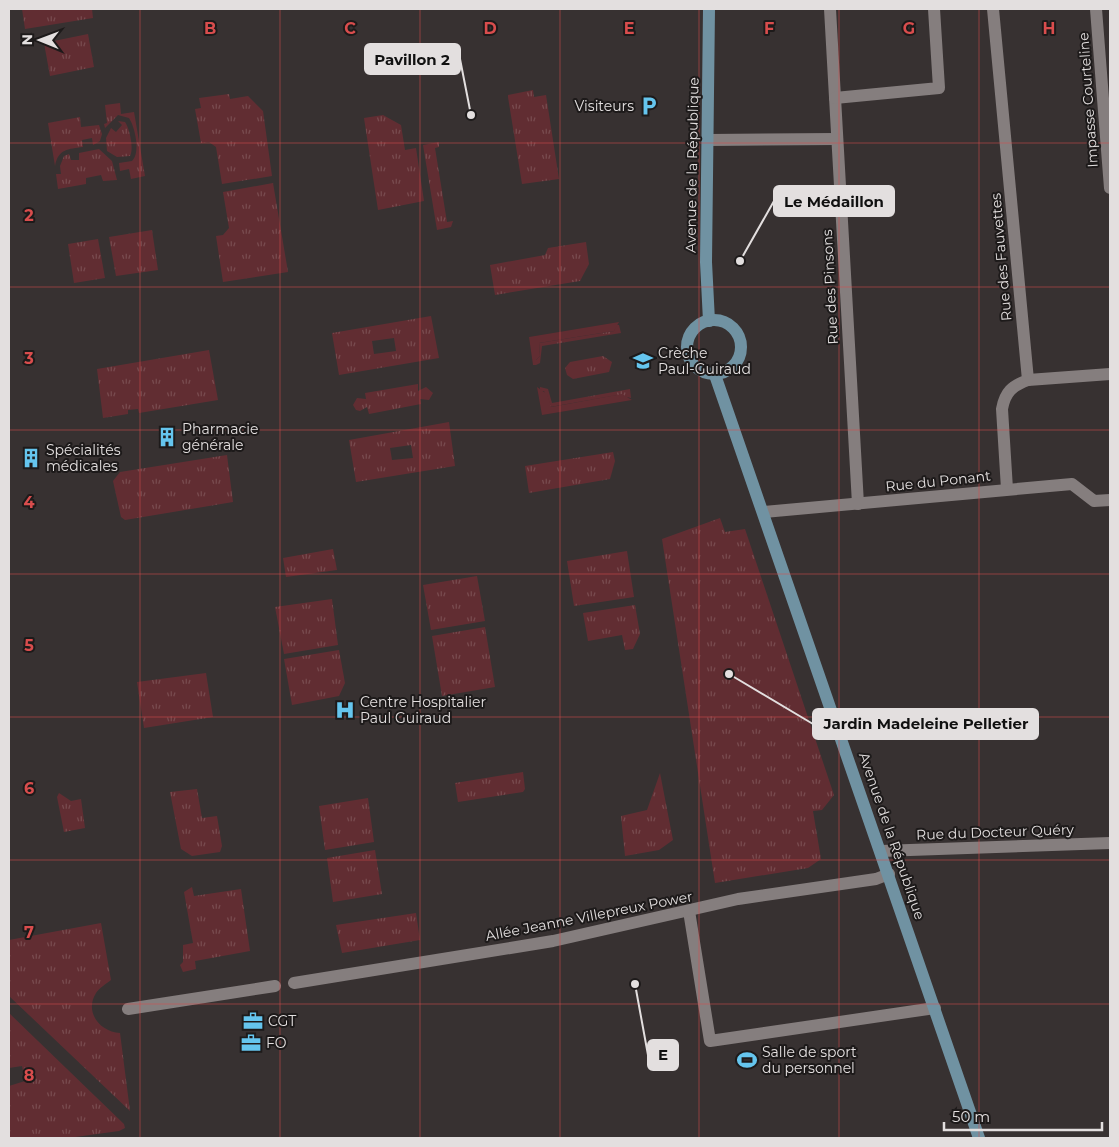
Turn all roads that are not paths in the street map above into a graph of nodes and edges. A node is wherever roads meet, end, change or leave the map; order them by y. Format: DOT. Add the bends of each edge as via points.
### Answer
graph roads {
  1 [pos="709,9"];
  2 [pos="830,9"];
  3 [pos="934,9"];
  4 [pos="993,9"];
  5 [pos="1096,9"];
  6 [pos="835,98"];
  7 [pos="836,139"];
  8 [pos="708,140"];
  9 [pos="1110,188"];
  10 [pos="708,321"];
  11 [pos="1110,374"];
  12 [pos="715,375"];
  13 [pos="1028,380"];
  14 [pos="1007,489"];
  15 [pos="1110,500"];
  16 [pos="858,504"];
  17 [pos="764,512"];
  18 [pos="1110,843"];
  19 [pos="881,852"];
  20 [pos="889,874"];
  21 [pos="689,911"];
  22 [pos="294,983"];
  23 [pos="275,986"];
  24 [pos="934,1008"];
  25 [pos="128,1010"];
  26 [pos="979,1138"];
  1 -- 8 [label="main road, Avenue de la République"];
  2 -- 6 [label="street, Rue des Pinsons"];
  3 -- 6 [label="street" via="939,88"];
  4 -- 13 [label="street, Rue des Fauvettes"];
  5 -- 9 [label="street, Impasse Courteline"];
  6 -- 7 [label="street, Rue des Pinsons"];
  7 -- 8 [label="street"];
  7 -- 16 [label="street, Rue des Pinsons"];
  8 -- 10 [label="main road, Avenue de la République"];
  10 -- 12 [label="main road" via="695,328 687,350 693,365"];
  10 -- 12 [label="main road" via="726,323 733,328 741,344 741,353 732,368"];
  11 -- 13 [label="street"];
  12 -- 17 [label="main road, Avenue de la République"];
  13 -- 14 [label="street" via="1014,385 1004,397"];
  14 -- 15 [label="street, Rue du Ponant" via="1072,484 1094,501"];
  14 -- 16 [label="street, Rue du Ponant"];
  16 -- 17 [label="street, Rue du Ponant"];
  17 -- 19 [label="main road, Avenue de la République"];
  18 -- 19 [label="street, Rue du Docteur Quéry"];
  19 -- 20 [label="main road, Avenue de la République"];
  20 -- 21 [label="street, Allée Jeanne Villepreux Power" via="876,879 738,899"];
  20 -- 24 [label="main road, Avenue de la République"];
  21 -- 22 [label="street, Allée Jeanne Villepreux Power" via="553,941"];
  21 -- 24 [label="street" via="710,1041"];
  23 -- 25 [label="street"];
  24 -- 26 [label="main road, Avenue de la République"];
}
